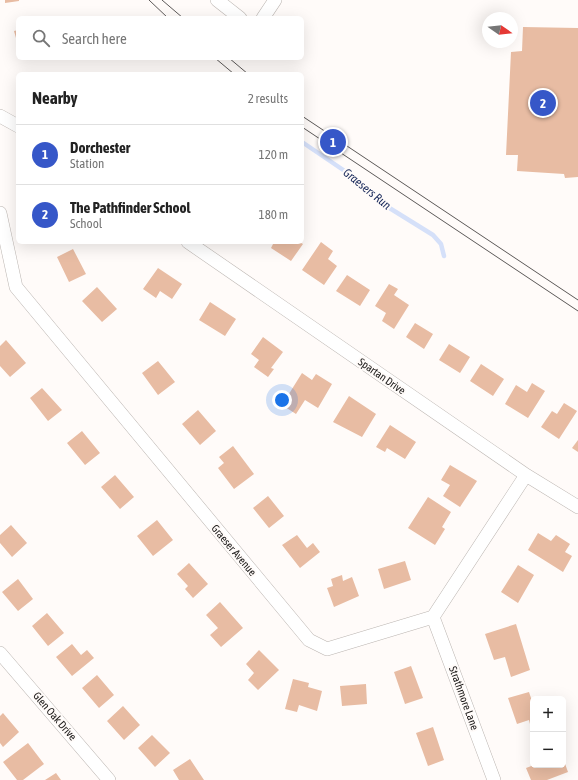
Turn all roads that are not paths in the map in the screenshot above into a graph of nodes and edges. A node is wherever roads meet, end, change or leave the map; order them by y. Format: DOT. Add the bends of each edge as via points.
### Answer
graph roads {
  1 [pos="217,0"];
  2 [pos="275,0"];
  3 [pos="237,16"];
  4 [pos="264,16"];
  5 [pos="0,116"];
  6 [pos="16,125"];
  7 [pos="0,213"];
  8 [pos="191,244"];
  9 [pos="526,475"];
  10 [pos="578,507"];
  11 [pos="434,617"];
  12 [pos="0,653"];
  13 [pos="109,780"];
  14 [pos="494,780"];
  1 -- 3 [label="street"];
  2 -- 4 [label="street"];
  5 -- 6 [label="street"];
  7 -- 11 [label="street, Graeser Avenue" via="16,287 310,640 327,649"];
  8 -- 9 [label="street, Spartan Drive"];
  9 -- 10 [label="street, Spartan Drive"];
  9 -- 11 [label="street"];
  11 -- 14 [label="street, Strathmore Lane"];
  12 -- 13 [label="street, Glen Oak Drive"];
}
